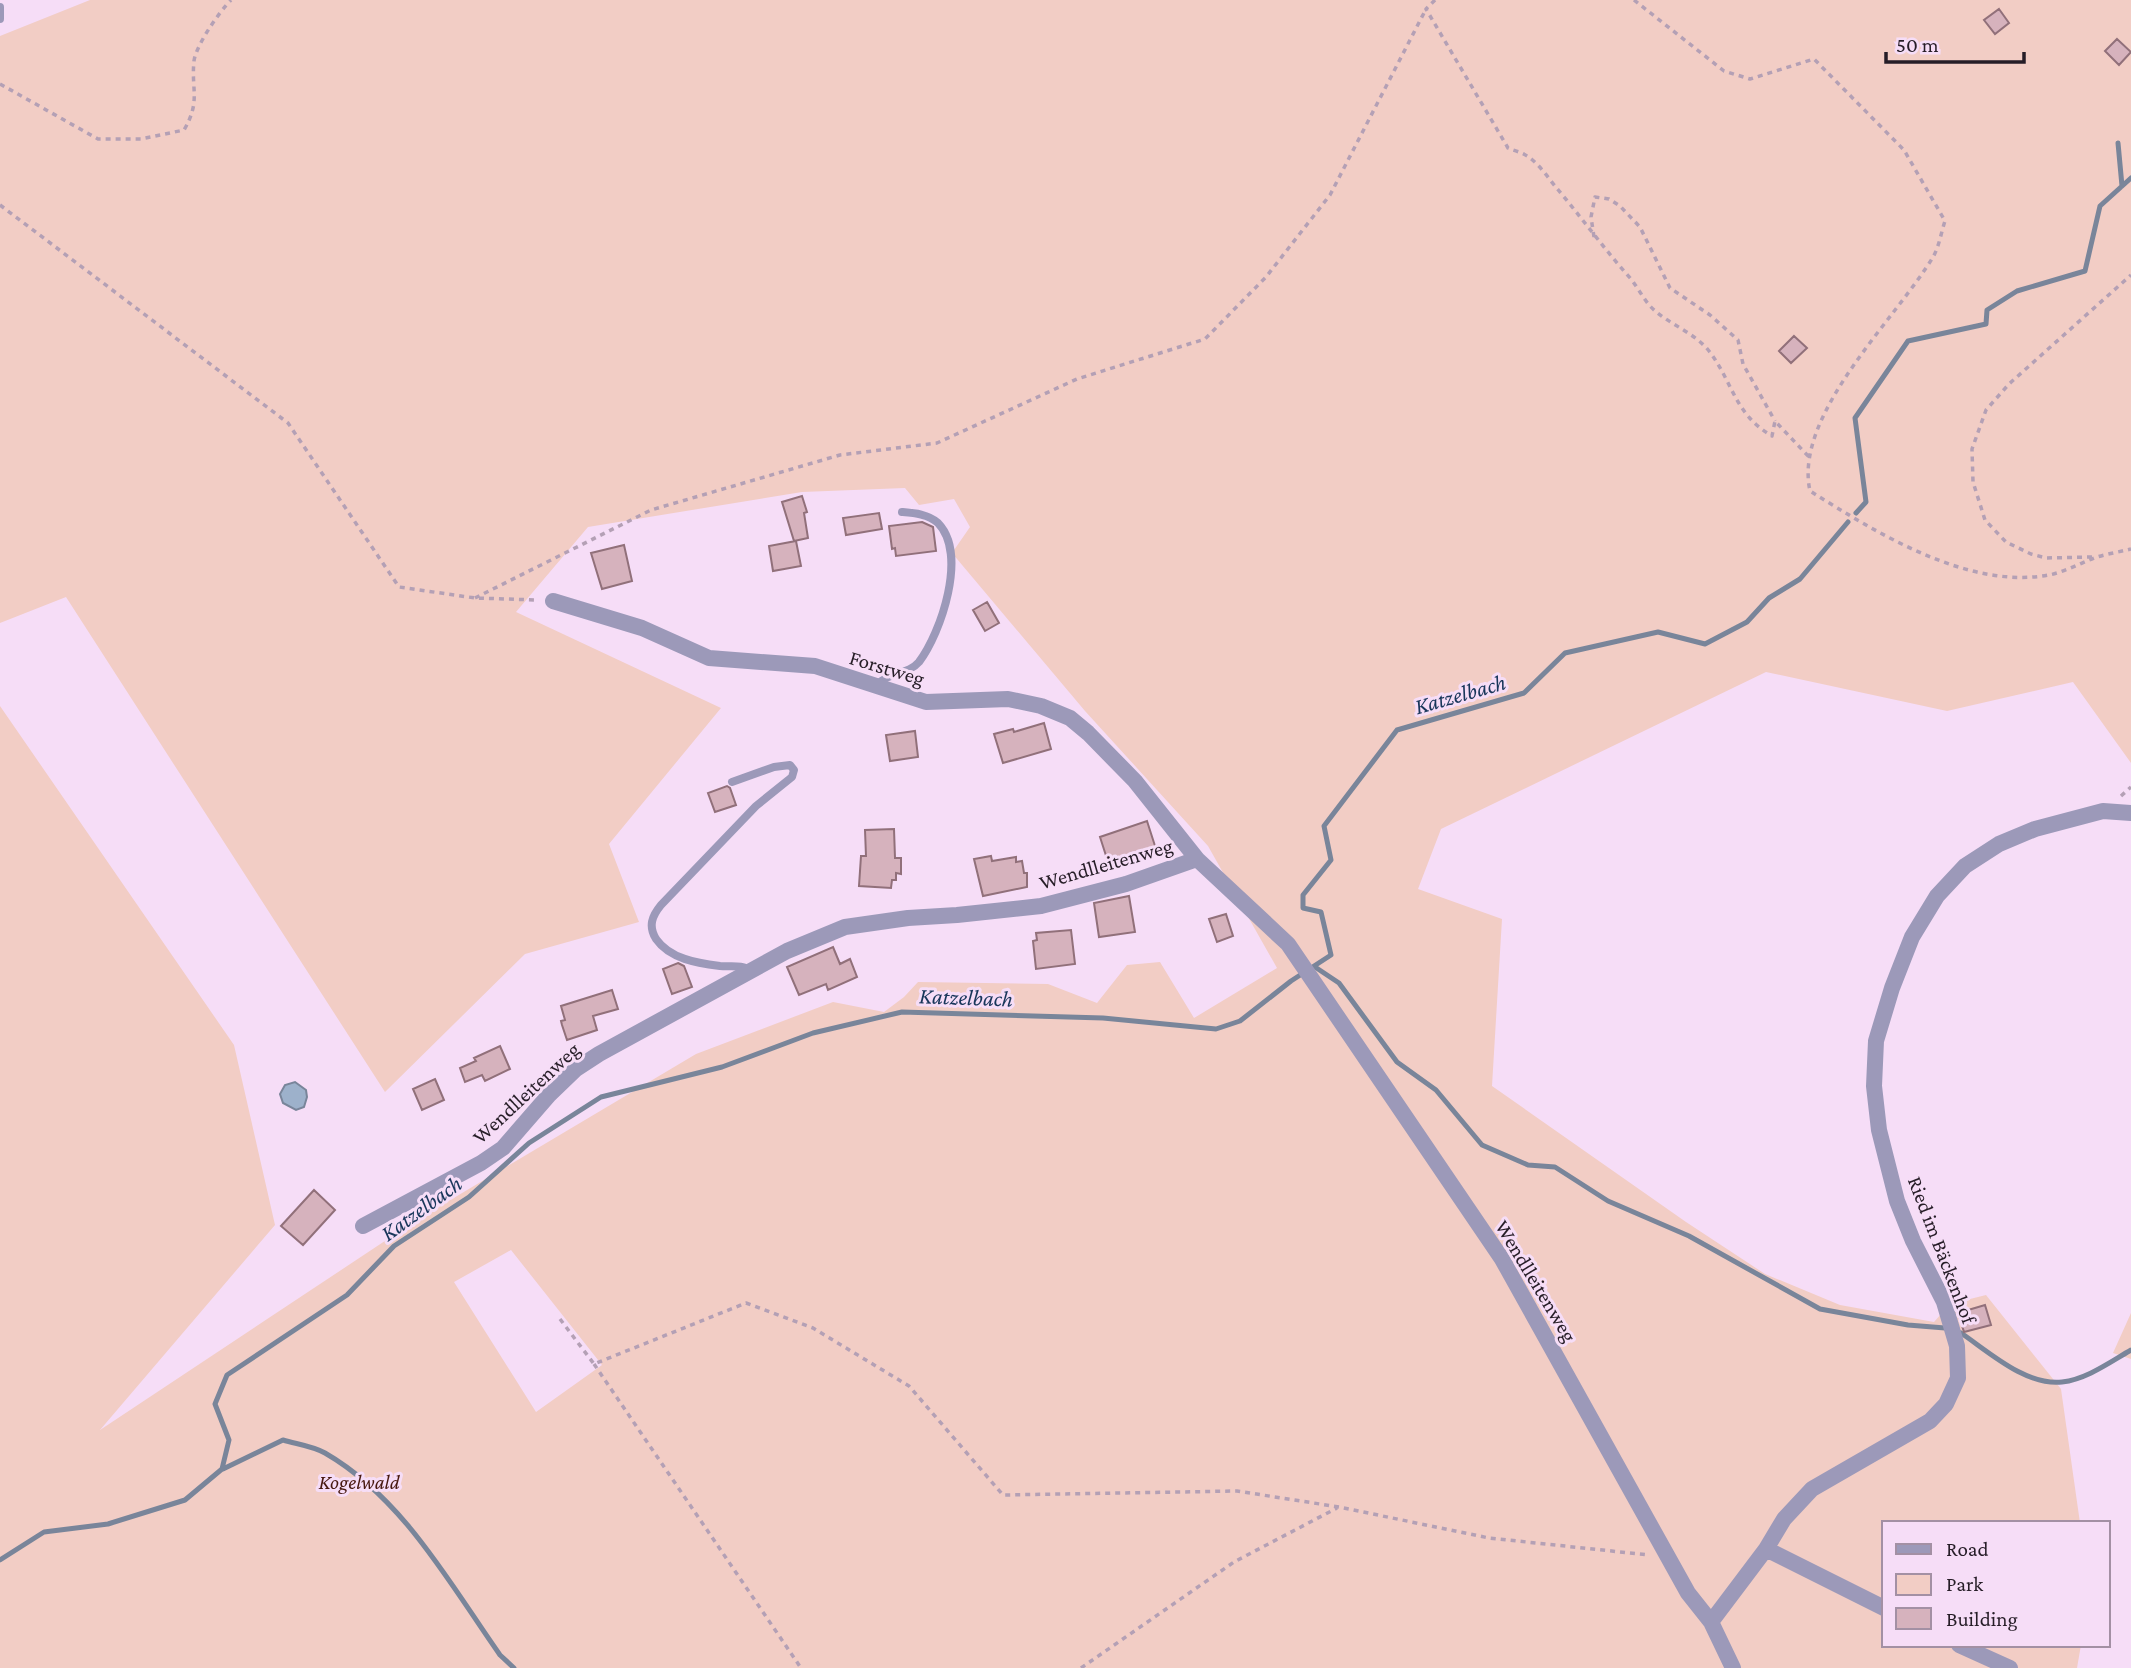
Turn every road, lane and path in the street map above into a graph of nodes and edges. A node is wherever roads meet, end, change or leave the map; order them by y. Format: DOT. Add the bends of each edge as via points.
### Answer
graph roads {
  1 [pos="231,0"];
  2 [pos="1435,0"];
  3 [pos="1634,0"];
  4 [pos="0,7"];
  5 [pos="1426,9"];
  6 [pos="0,19"];
  7 [pos="0,84"];
  8 [pos="0,205"];
  9 [pos="1595,238"];
  10 [pos="2131,275"];
  11 [pos="1774,421"];
  12 [pos="1809,457"];
  13 [pos="902,512"];
  14 [pos="2131,550"];
  15 [pos="2098,557"];
  16 [pos="475,598"];
  17 [pos="553,601"];
  18 [pos="875,687"];
  19 [pos="732,782"];
  20 [pos="2131,813"];
  21 [pos="1197,859"];
  22 [pos="751,971"];
  23 [pos="363,1226"];
  24 [pos="560,1319"];
  25 [pos="594,1364"];
  26 [pos="1339,1507"];
  27 [pos="1766,1549"];
  28 [pos="1669,1557"];
  29 [pos="1882,1607"];
  30 [pos="1711,1622"];
  31 [pos="1963,1647"];
  32 [pos="801,1668"];
  33 [pos="1081,1668"];
  34 [pos="1733,1668"];
  35 [pos="2010,1668"];
  1 -- 7 [label="path" via="194,58 194,113 184,130 141,139 98,139"];
  2 -- 5 [label="path"];
  3 -- 12 [label="path" via="1724,71 1750,79 1814,59 1904,150 1945,221 1935,255 1838,388"];
  4 -- 6 [label="lane"];
  5 -- 9 [label="path" via="1508,148 1528,156"];
  5 -- 16 [label="path" via="1330,195 1266,277 1205,340 1077,379 937,443 840,455 651,510"];
  8 -- 16 [label="path" via="288,423 399,587"];
  9 -- 11 [label="path" via="1651,307 1696,336 1709,351 1736,402 1759,428 1772,436"];
  9 -- 11 [label="path" via="1591,217 1595,197 1609,199 1640,227 1670,288 1738,340 1743,364"];
  10 -- 15 [label="path" via="1986,410 1972,449 1973,482 1985,520 2006,542 2046,558"];
  11 -- 12 [label="path"];
  12 -- 15 [label="path" via="1811,491 1861,523 1965,570 2023,578 2051,575"];
  13 -- 18 [label="lane" via="928,518 943,533 950,566 948,602 919,661"];
  14 -- 15 [label="path"];
  16 -- 17 [label="path"];
  17 -- 18 [label="street, Forstweg" via="642,628 709,658 815,666"];
  18 -- 21 [label="street, Forstweg" via="926,702 1008,699 1070,719 1135,781"];
  19 -- 22 [label="lane" via="781,765 794,770 792,778 756,806 660,905 651,924 655,937 674,956"];
  20 -- 27 [label="street, Ried im Bäckenhof" via="2103,811 1998,844 1965,866 1937,896 1912,937 1876,1041 1874,1086 1897,1201 1944,1302 1956,1346 1958,1378 1946,1404 1930,1421 1812,1489 1784,1519"];
  21 -- 22 [label="street, Wendlleitenweg" via="1041,906 845,927"];
  21 -- 28 [label="street, Wendlleitenweg" via="1288,944 1502,1259"];
  22 -- 23 [label="street, Wendlleitenweg" via="576,1069 503,1148"];
  24 -- 25 [label="path"];
  25 -- 26 [label="path" via="746,1303 813,1328 909,1386 1003,1495 1237,1491"];
  25 -- 32 [label="path"];
  26 -- 28 [label="path" via="1489,1538"];
  26 -- 33 [label="path" via="1234,1562"];
  27 -- 29 [label="street"];
  27 -- 30 [label="street, Ried im Bäckenhof"];
  28 -- 30 [label="street, Wendlleitenweg" via="1688,1593"];
  30 -- 34 [label="street, Wendlleitenweg"];
  31 -- 35 [label="street"];
}
